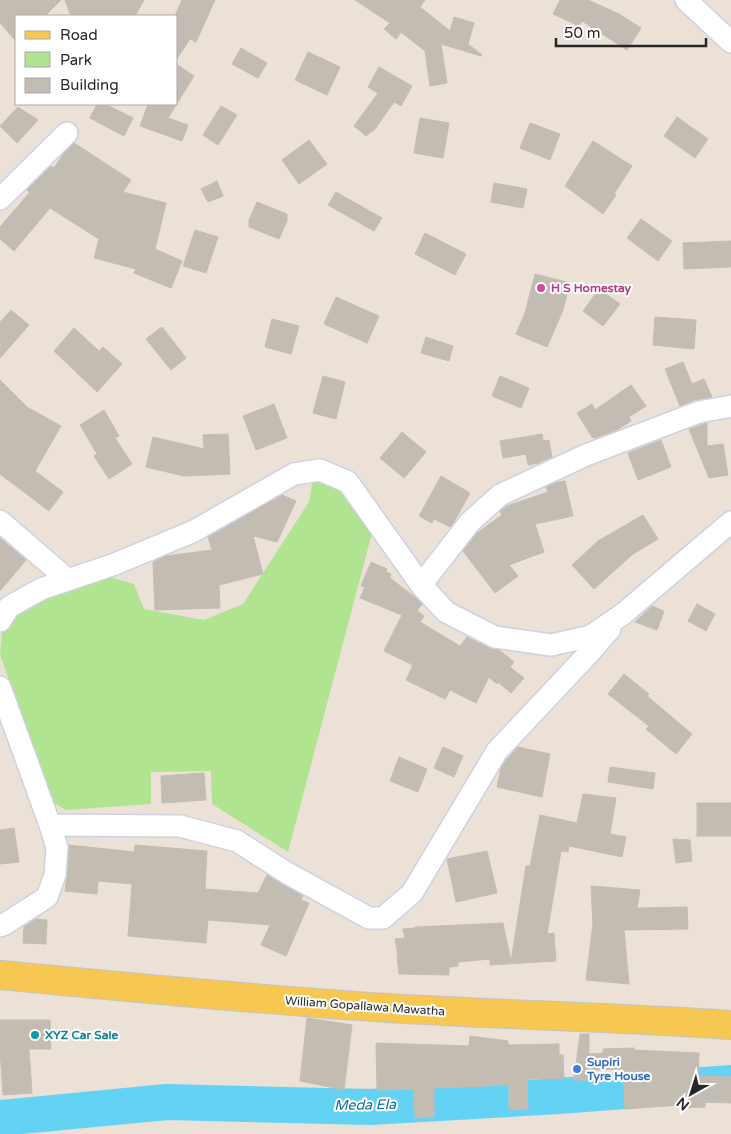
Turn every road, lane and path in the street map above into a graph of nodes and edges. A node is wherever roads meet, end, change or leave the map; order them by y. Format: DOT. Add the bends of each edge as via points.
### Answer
graph roads {
  1 [pos="686,0"];
  2 [pos="731,42"];
  3 [pos="66,133"];
  4 [pos="0,199"];
  5 [pos="731,406"];
  6 [pos="0,521"];
  7 [pos="731,522"];
  8 [pos="67,579"];
  9 [pos="421,585"];
  10 [pos="623,614"];
  11 [pos="0,621"];
  12 [pos="0,687"];
  13 [pos="50,825"];
  14 [pos="0,926"];
  15 [pos="0,975"];
  16 [pos="731,1025"];
  1 -- 2 [label="street"];
  3 -- 4 [label="street"];
  5 -- 9 [label="street" via="699,412 586,455 500,495 470,522"];
  6 -- 8 [label="street"];
  7 -- 10 [label="street"];
  8 -- 9 [label="street" via="115,564 194,531 294,474 320,470 348,482"];
  8 -- 11 [label="street" via="9,607"];
  9 -- 10 [label="street" via="446,612 495,637 551,645 591,636"];
  10 -- 13 [label="street" via="497,751 412,893 383,918 368,918 287,873 238,841 180,826"];
  12 -- 13 [label="street"];
  13 -- 14 [label="street" via="57,848 55,875 47,897"];
  15 -- 16 [label="main road, William Gopallawa Mawatha" via="318,1004"];
}
